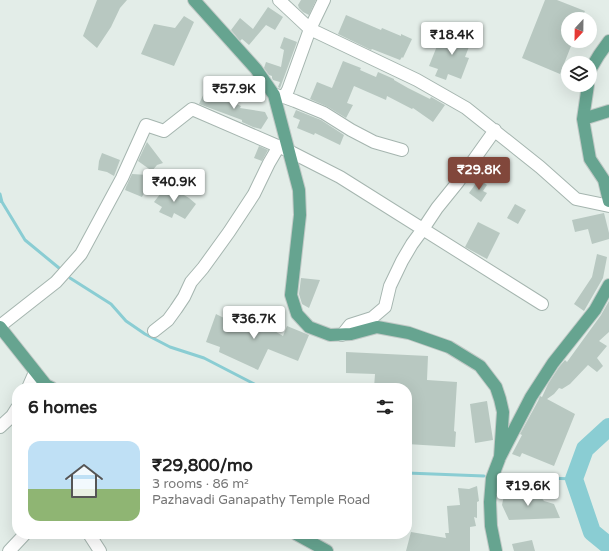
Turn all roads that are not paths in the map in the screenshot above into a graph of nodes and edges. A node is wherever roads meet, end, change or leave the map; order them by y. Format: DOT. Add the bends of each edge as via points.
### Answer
graph roads {
  1 [pos="279,0"];
  2 [pos="324,0"];
  3 [pos="200,3"];
  4 [pos="310,29"];
  5 [pos="609,41"];
  6 [pos="597,58"];
  7 [pos="587,92"];
  8 [pos="279,96"];
  9 [pos="609,111"];
  10 [pos="583,119"];
  11 [pos="495,130"];
  12 [pos="284,149"];
  13 [pos="402,150"];
  14 [pos="609,201"];
  15 [pos="609,206"];
  16 [pos="423,229"];
  17 [pos="609,285"];
  18 [pos="542,304"];
  19 [pos="0,327"];
  20 [pos="154,331"];
  21 [pos="342,335"];
  22 [pos="35,372"];
  23 [pos="30,383"];
  24 [pos="44,383"];
  25 [pos="12,416"];
  26 [pos="0,427"];
  27 [pos="500,456"];
  28 [pos="20,539"];
  29 [pos="92,539"];
  30 [pos="305,539"];
  31 [pos="9,551"];
  32 [pos="100,551"];
  33 [pos="327,551"];
  34 [pos="496,551"];
  1 -- 4 [label="street"];
  2 -- 4 [label="street"];
  3 -- 8 [label="main road"];
  4 -- 8 [label="street" via="288,90"];
  4 -- 11 [label="street" via="417,80 466,108"];
  5 -- 6 [label="main road"];
  7 -- 10 [label="main road"];
  8 -- 12 [label="main road"];
  8 -- 13 [label="street" via="324,113 374,142"];
  9 -- 10 [label="main road"];
  10 -- 14 [label="main road" via="590,159 604,180"];
  11 -- 15 [label="street" via="576,199"];
  11 -- 16 [label="street"];
  12 -- 16 [label="street" via="340,177"];
  12 -- 19 [label="street" via="192,109 164,131 146,125 122,178 81,254 56,282"];
  12 -- 20 [label="street" via="269,163 254,194 191,282 176,309 168,320"];
  12 -- 21 [label="main road" via="298,190 300,215 291,296 297,314 309,327 330,335"];
  16 -- 18 [label="street"];
  16 -- 21 [label="street" via="402,261 390,286 385,307 372,318 350,325"];
  17 -- 27 [label="main road" via="595,310 552,363 534,391"];
  19 -- 22 [label="main road"];
  21 -- 27 [label="main road" via="378,327 409,333 449,347 480,366 496,387 503,412"];
  22 -- 23 [label="street"];
  22 -- 24 [label="main road"];
  25 -- 26 [label="street"];
  27 -- 34 [label="main road" via="492,478 490,502"];
  28 -- 31 [label="street"];
  29 -- 32 [label="street"];
  30 -- 33 [label="main road"];
}
